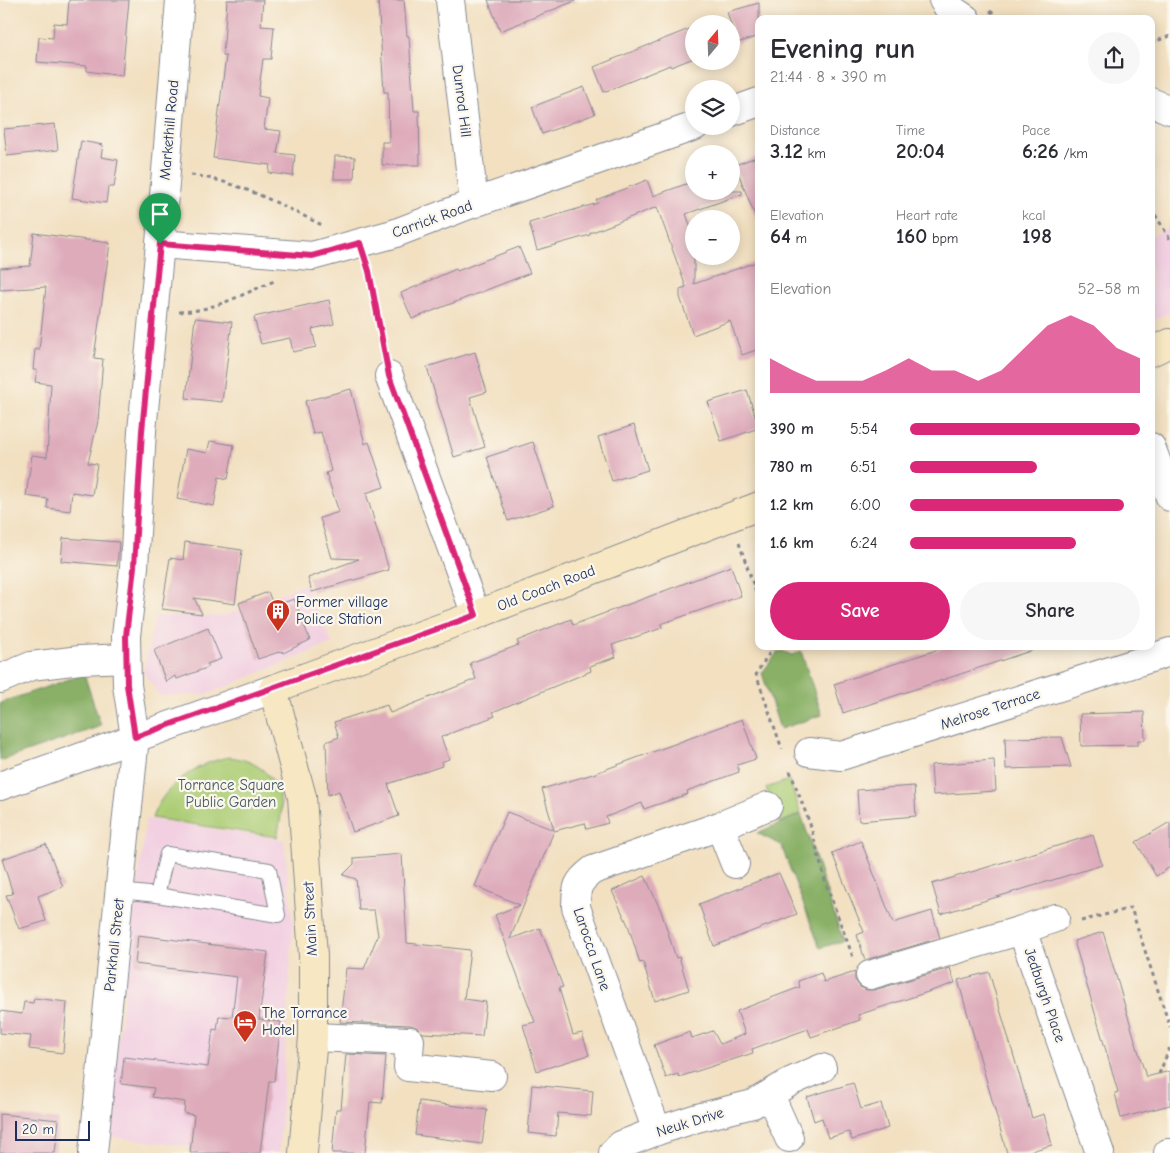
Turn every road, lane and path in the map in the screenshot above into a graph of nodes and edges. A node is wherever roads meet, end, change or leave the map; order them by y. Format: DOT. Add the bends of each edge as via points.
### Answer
graph roads {
  1 [pos="180,0"];
  2 [pos="450,0"];
  3 [pos="1170,36"];
  4 [pos="1155,42"];
  5 [pos="755,103"];
  6 [pos="1155,104"];
  7 [pos="740,109"];
  8 [pos="1170,110"];
  9 [pos="685,129"];
  10 [pos="165,171"];
  11 [pos="474,203"];
  12 [pos="1155,215"];
  13 [pos="324,227"];
  14 [pos="1170,240"];
  15 [pos="360,243"];
  16 [pos="160,244"];
  17 [pos="1170,343"];
  18 [pos="1155,350"];
  19 [pos="389,376"];
  20 [pos="1155,458"];
  21 [pos="1170,497"];
  22 [pos="755,508"];
  23 [pos="730,518"];
  24 [pos="755,590"];
  25 [pos="476,615"];
  26 [pos="771,650"];
  27 [pos="1170,652"];
  28 [pos="126,658"];
  29 [pos="0,680"];
  30 [pos="273,689"];
  31 [pos="776,732"];
  32 [pos="135,737"];
  33 [pos="809,752"];
  34 [pos="0,786"];
  35 [pos="797,788"];
  36 [pos="768,806"];
  37 [pos="720,826"];
  38 [pos="736,864"];
  39 [pos="120,891"];
  40 [pos="157,895"];
  41 [pos="1055,918"];
  42 [pos="1022,930"];
  43 [pos="862,969"];
  44 [pos="1170,1027"];
  45 [pos="313,1036"];
  46 [pos="1170,1047"];
  47 [pos="822,1068"];
  48 [pos="1159,1074"];
  49 [pos="492,1076"];
  50 [pos="770,1095"];
  51 [pos="657,1131"];
  52 [pos="789,1138"];
  53 [pos="93,1153"];
  54 [pos="303,1153"];
  55 [pos="613,1153"];
  56 [pos="1100,1153"];
  1 -- 10 [label="street, Markethill Road"];
  2 -- 11 [label="street, Dunrod Hill"];
  3 -- 4 [label="path"];
  5 -- 7 [label="street"];
  6 -- 8 [label="street"];
  9 -- 11 [label="street, Carrick Road"];
  10 -- 13 [label="path" via="241,186"];
  10 -- 16 [label="street, Markethill Road"];
  11 -- 15 [label="street, Carrick Road"];
  12 -- 14 [label="path"];
  15 -- 16 [label="street, Carrick Road" via="312,256"];
  15 -- 19 [label="path" via="369,271"];
  16 -- 28 [label="street, Markethill Road" via="142,431"];
  17 -- 18 [label="street"];
  19 -- 25 [label="street"];
  20 -- 21 [label="street"];
  22 -- 23 [label="street, Old Coach Road"];
  23 -- 24 [label="path"];
  23 -- 25 [label="street, Old Coach Road"];
  25 -- 30 [label="street, Old Coach Road"];
  26 -- 31 [label="path" via="756,674"];
  27 -- 33 [label="street, Melrose Terrace" via="842,756"];
  28 -- 29 [label="street" via="32,666"];
  28 -- 32 [label="street, Markethill Road"];
  30 -- 32 [label="street, Old Coach Road"];
  30 -- 45 [label="street, Main Street" via="302,797 313,956"];
  32 -- 34 [label="street, Old Coach Road"];
  32 -- 39 [label="street, Parkhall Street"];
  35 -- 43 [label="path" via="826,884"];
  36 -- 37 [label="street, Larocca Lane"];
  37 -- 38 [label="street"];
  37 -- 51 [label="street, Larocca Lane" via="593,870 580,880 576,893 576,907"];
  39 -- 40 [label="lane"];
  39 -- 53 [label="street, Parkhall Street"];
  40 -- 40 [label="lane" via="213,904 278,915 270,870 167,854"];
  41 -- 42 [label="street"];
  41 -- 44 [label="path" via="1068,924 1131,908"];
  42 -- 43 [label="street, Jedburgh Place"];
  42 -- 56 [label="street, Jedburgh Place"];
  45 -- 49 [label="street" via="410,1041 408,1067"];
  45 -- 54 [label="street, Main Street"];
  46 -- 48 [label="path"];
  47 -- 50 [label="street, Neuk Drive"];
  50 -- 51 [label="street, Neuk Drive" via="753,1104"];
  50 -- 52 [label="street"];
  51 -- 55 [label="street, Neuk Drive" via="621,1145"];
}
